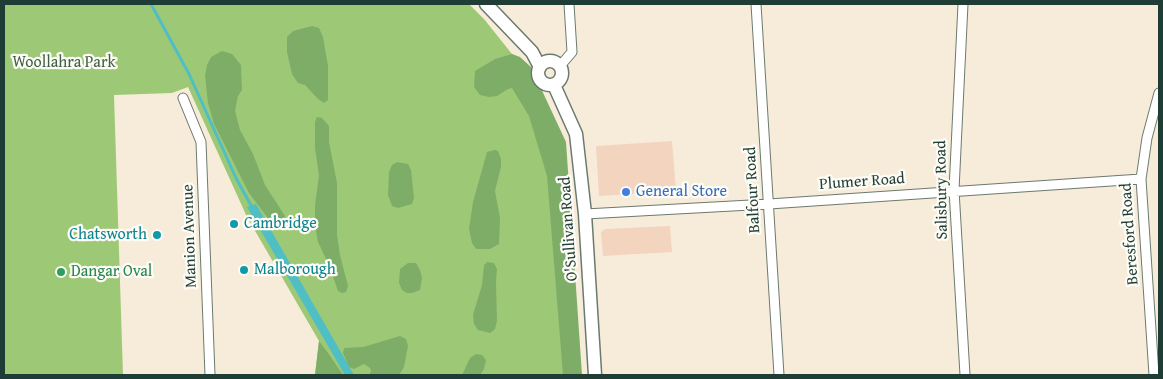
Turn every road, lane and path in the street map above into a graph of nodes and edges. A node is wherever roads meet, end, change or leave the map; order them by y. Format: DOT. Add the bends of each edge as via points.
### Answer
graph roads {
  1 [pos="486,4"];
  2 [pos="570,4"];
  3 [pos="756,4"];
  4 [pos="963,4"];
  5 [pos="560,66"];
  6 [pos="540,67"];
  7 [pos="554,84"];
  8 [pos="1159,93"];
  9 [pos="183,98"];
  10 [pos="1141,178"];
  11 [pos="954,190"];
  12 [pos="769,204"];
  13 [pos="585,214"];
  14 [pos="210,375"];
  15 [pos="594,375"];
  16 [pos="779,375"];
  17 [pos="965,375"];
  18 [pos="1154,375"];
  1 -- 6 [label="main road" via="532,52"];
  2 -- 5 [label="street" via="572,52"];
  3 -- 12 [label="street, Balfour Road"];
  4 -- 11 [label="street, Salisbury Road"];
  5 -- 6 [label="main road" via="550,61"];
  5 -- 7 [label="main road" via="562,77"];
  6 -- 7 [label="main road" via="540,79 546,84"];
  7 -- 13 [label="main road, O'Sullivan Road" via="576,134"];
  8 -- 10 [label="street, Beresford Road"];
  9 -- 14 [label="street, Manion Avenue" via="201,142"];
  10 -- 11 [label="street, Plumer Road"];
  10 -- 18 [label="street, Beresford Road"];
  11 -- 12 [label="street, Plumer Road"];
  11 -- 17 [label="street, Salisbury Road"];
  12 -- 13 [label="street, Plumer Road"];
  12 -- 16 [label="street, Balfour Road"];
  13 -- 15 [label="main road, O'Sullivan Road"];
}
